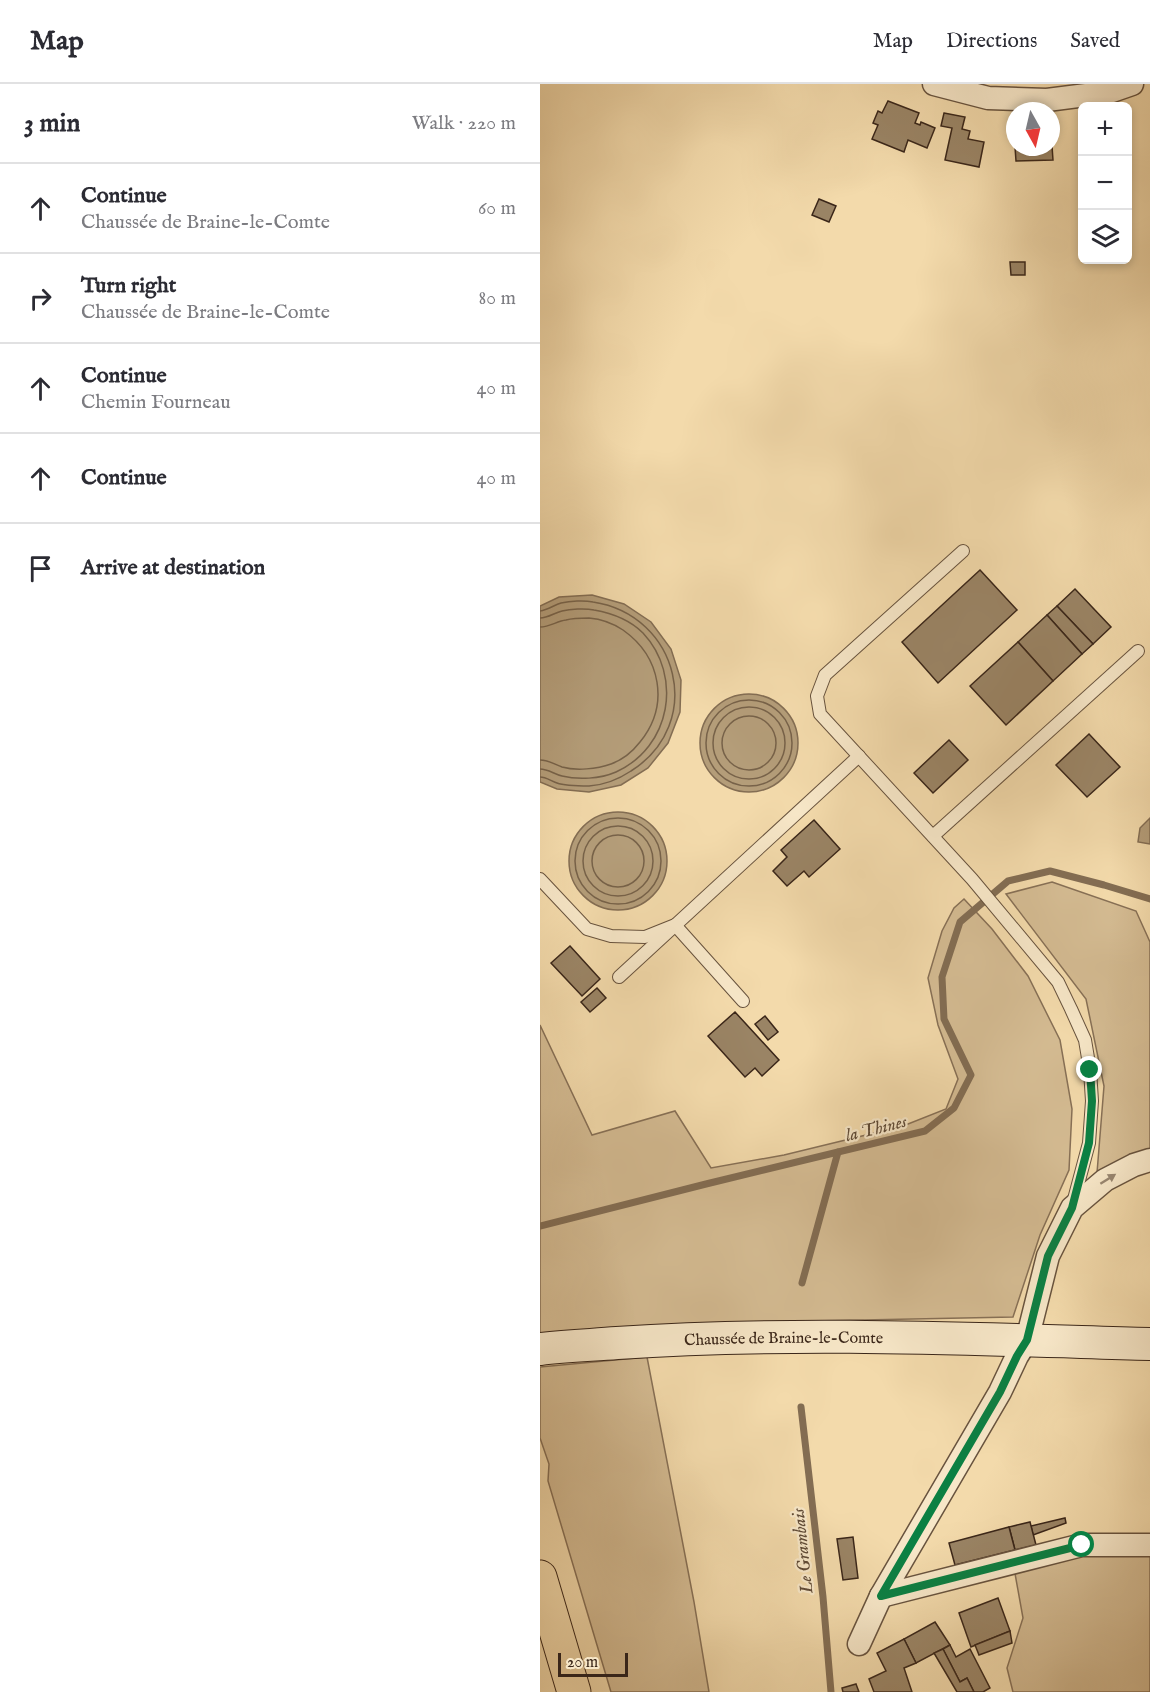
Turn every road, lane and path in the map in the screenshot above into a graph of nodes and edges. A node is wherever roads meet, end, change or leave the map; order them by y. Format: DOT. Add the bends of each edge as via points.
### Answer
graph roads {
  1 [pos="934,84"];
  2 [pos="1132,84"];
  3 [pos="963,551"];
  4 [pos="1138,651"];
  5 [pos="859,756"];
  6 [pos="933,836"];
  7 [pos="540,879"];
  8 [pos="675,925"];
  9 [pos="619,977"];
  10 [pos="743,1001"];
  11 [pos="1150,1160"];
  12 [pos="1072,1208"];
  13 [pos="1027,1340"];
  14 [pos="1150,1344"];
  15 [pos="540,1349"];
  16 [pos="1150,1545"];
  17 [pos="540,1577"];
  18 [pos="881,1596"];
  19 [pos="859,1644"];
  20 [pos="573,1692"];
  1 -- 2 [label="street" via="988,98 1047,100 1109,92"];
  3 -- 5 [label="lane" via="825,675 817,696 820,714"];
  4 -- 6 [label="lane"];
  5 -- 6 [label="lane"];
  5 -- 8 [label="lane"];
  6 -- 12 [label="lane" via="1058,982 1085,1040 1092,1101 1089,1143"];
  7 -- 8 [label="lane" via="587,929 611,936 645,937"];
  8 -- 9 [label="lane"];
  8 -- 10 [label="lane"];
  12 -- 11 [label="street, one-way" via="1105,1180"];
  12 -- 13 [label="street" via="1048,1256"];
  13 -- 14 [label="main road, Chaussée de Braine-le-Comte"];
  13 -- 15 [label="main road, Chaussée de Braine-le-Comte" via="781,1336"];
  13 -- 18 [label="street"];
  16 -- 18 [label="street" via="1082,1545"];
  17 -- 20 [label="highway"];
  18 -- 19 [label="street"];
}
